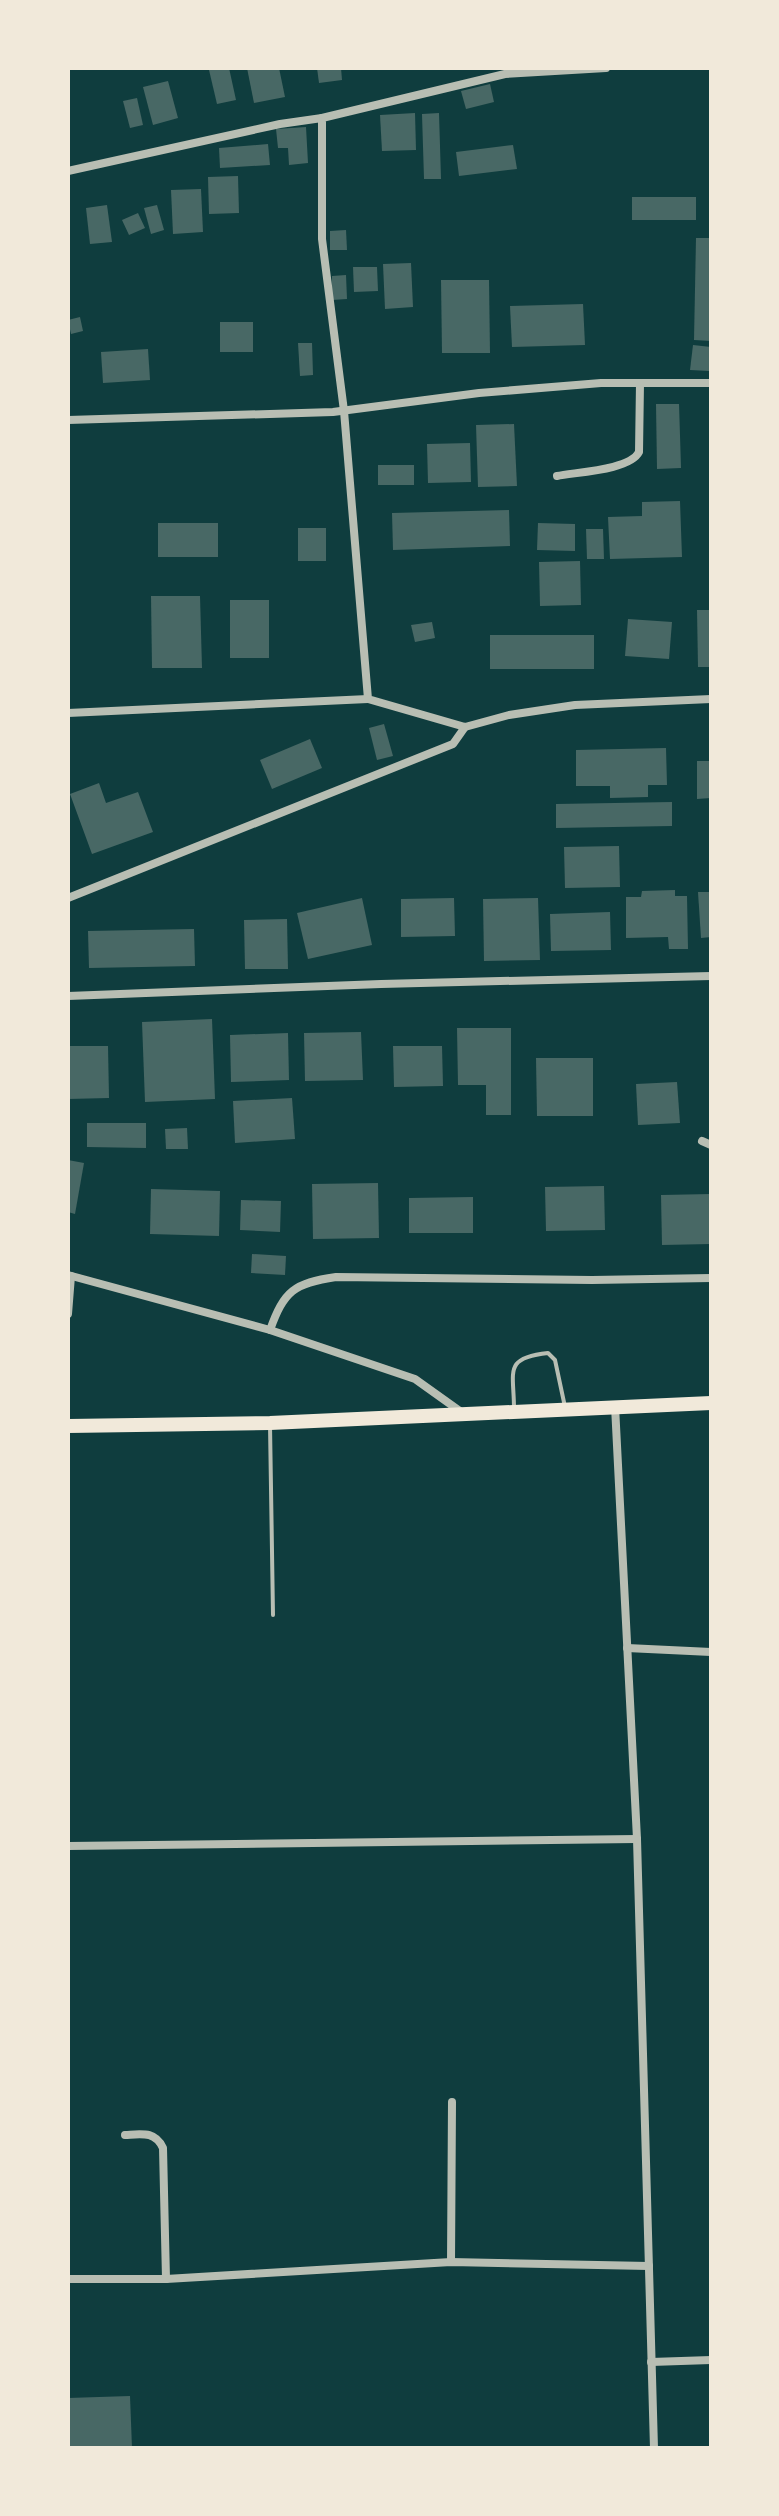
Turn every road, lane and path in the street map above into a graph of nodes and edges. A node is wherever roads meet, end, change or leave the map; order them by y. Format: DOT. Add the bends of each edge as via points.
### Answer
graph roads {
  1 [pos="606,68"];
  2 [pos="322,118"];
  3 [pos="68,171"];
  4 [pos="640,383"];
  5 [pos="711,383"];
  6 [pos="344,411"];
  7 [pos="68,420"];
  8 [pos="557,476"];
  9 [pos="368,699"];
  10 [pos="711,699"];
  11 [pos="68,713"];
  12 [pos="465,727"];
  13 [pos="68,898"];
  14 [pos="711,976"];
  15 [pos="68,996"];
  16 [pos="70,1275"];
  17 [pos="711,1278"];
  18 [pos="68,1314"];
  19 [pos="270,1330"];
  20 [pos="711,1403"];
  21 [pos="615,1405"];
  22 [pos="565,1408"];
  23 [pos="514,1412"];
  24 [pos="464,1415"];
  25 [pos="270,1423"];
  26 [pos="68,1426"];
  27 [pos="273,1615"];
  28 [pos="627,1648"];
  29 [pos="711,1652"];
  30 [pos="637,1839"];
  31 [pos="68,1846"];
  32 [pos="452,2102"];
  33 [pos="125,2135"];
  34 [pos="451,2262"];
  35 [pos="649,2266"];
  36 [pos="68,2279"];
  37 [pos="166,2279"];
  38 [pos="711,2360"];
  39 [pos="651,2362"];
  40 [pos="654,2448"];
  1 -- 2 [label="street" via="505,74"];
  2 -- 3 [label="street"];
  2 -- 6 [label="street" via="322,239"];
  4 -- 5 [label="street"];
  4 -- 6 [label="street" via="479,393"];
  4 -- 8 [label="street" via="635,459"];
  6 -- 7 [label="street"];
  6 -- 9 [label="street"];
  9 -- 11 [label="street"];
  9 -- 12 [label="street"];
  10 -- 12 [label="street" via="575,705"];
  12 -- 13 [label="street" via="453,744"];
  14 -- 15 [label="street"];
  16 -- 18 [label="street"];
  16 -- 19 [label="street"];
  17 -- 19 [label="street" via="336,1277 294,1289 281,1301"];
  19 -- 24 [label="street" via="415,1379"];
  20 -- 21 [label="main road"];
  21 -- 22 [label="main road"];
  21 -- 28 [label="street"];
  22 -- 23 [label="main road"];
  22 -- 23 [label="lane" via="555,1360 548,1353 518,1360"];
  23 -- 24 [label="main road"];
  24 -- 25 [label="main road"];
  25 -- 26 [label="main road"];
  25 -- 27 [label="lane"];
  28 -- 29 [label="street"];
  28 -- 30 [label="street"];
  30 -- 31 [label="street"];
  30 -- 35 [label="street"];
  32 -- 34 [label="street"];
  33 -- 37 [label="street" via="150,2134 163,2148"];
  34 -- 35 [label="street"];
  34 -- 37 [label="street"];
  35 -- 39 [label="street"];
  36 -- 37 [label="street"];
  38 -- 39 [label="street"];
  39 -- 40 [label="street"];
}
